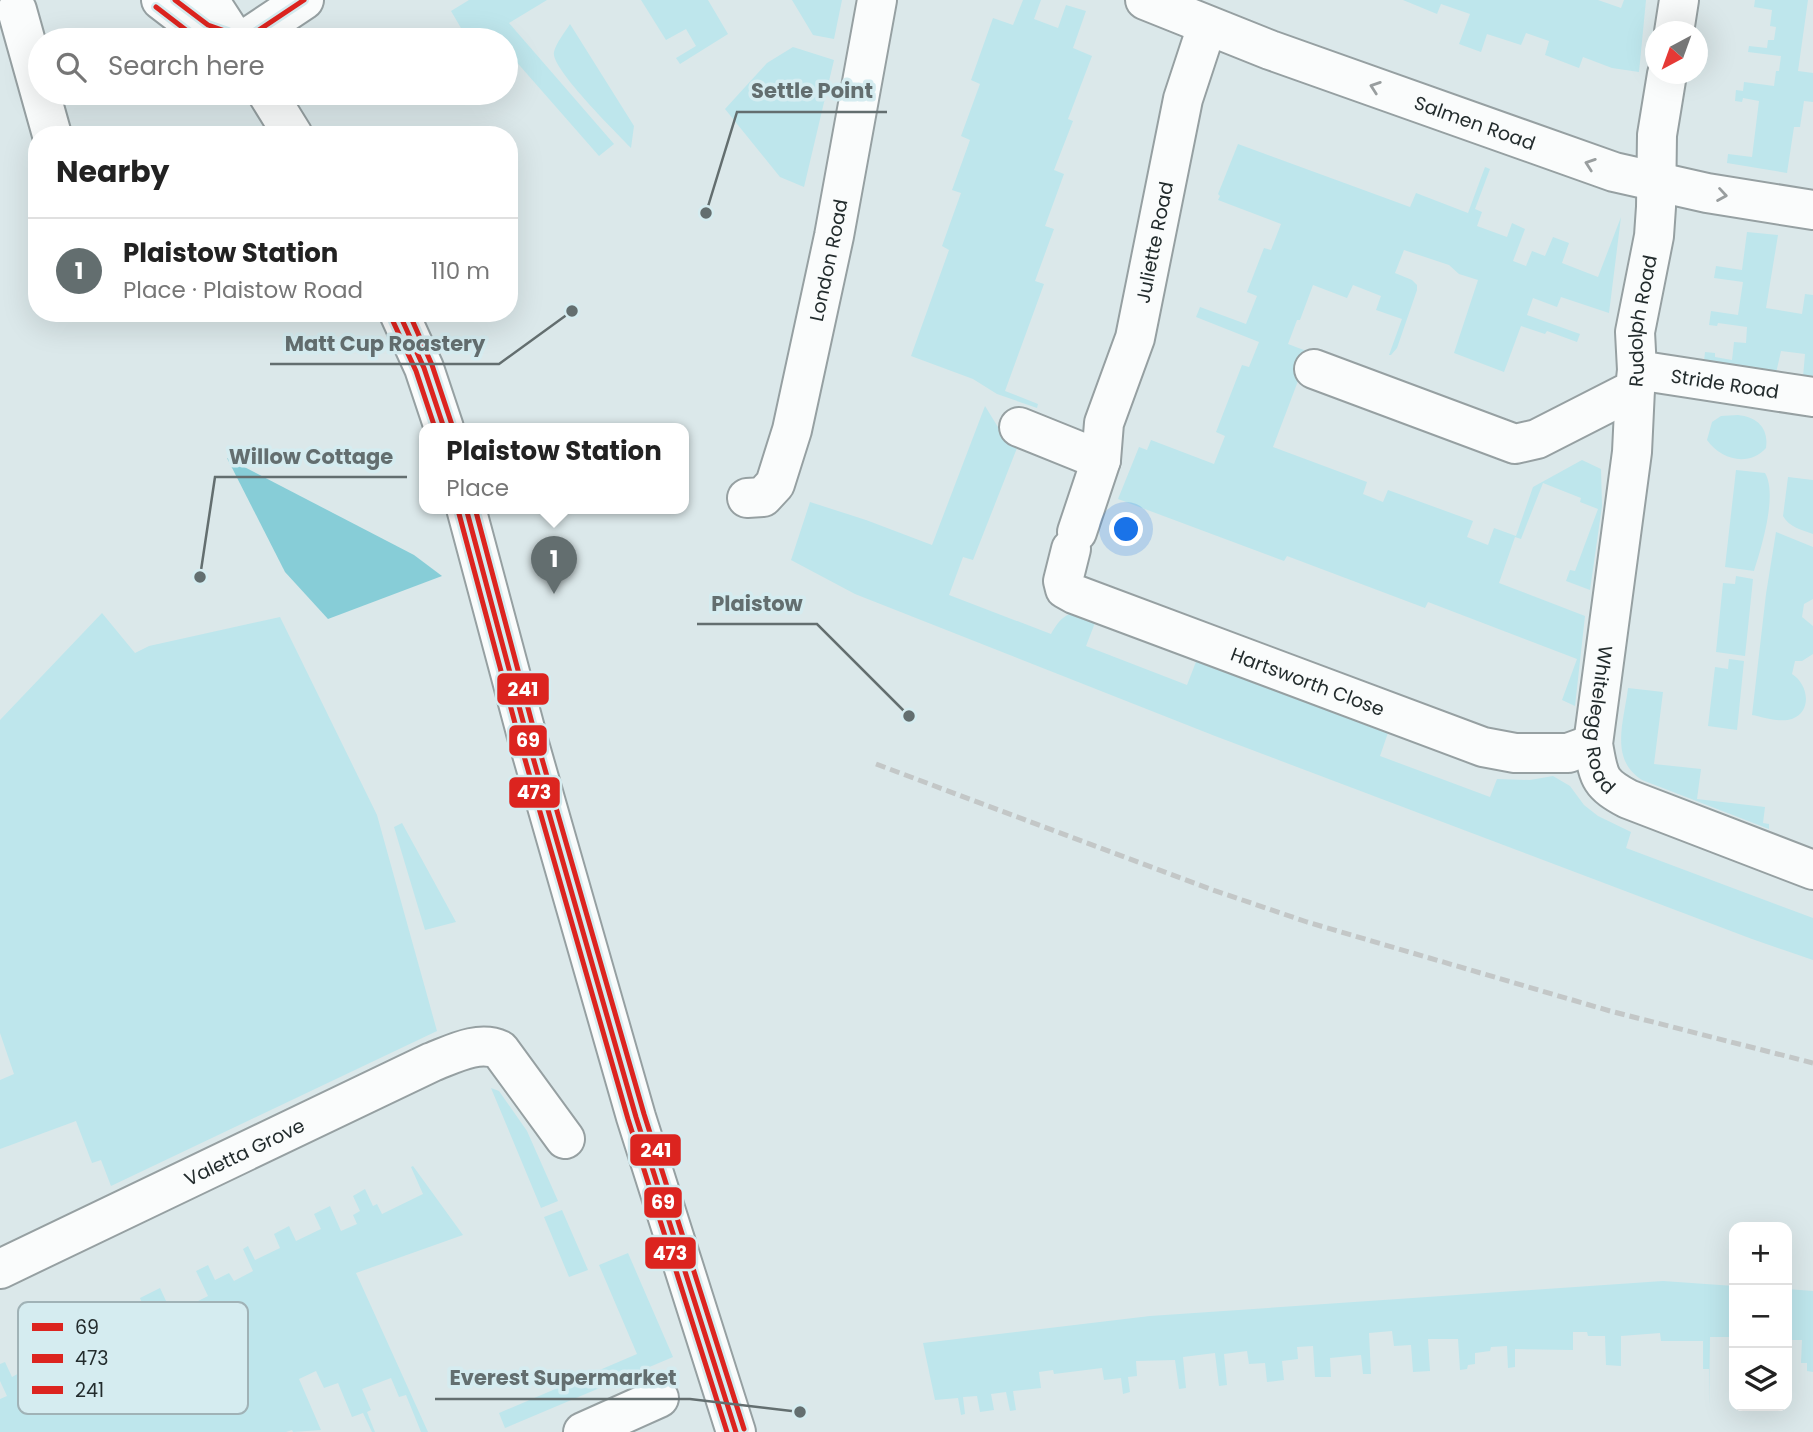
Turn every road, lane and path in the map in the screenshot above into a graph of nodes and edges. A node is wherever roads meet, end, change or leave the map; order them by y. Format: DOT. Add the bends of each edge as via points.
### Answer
graph roads {
  1 [pos="161,0"];
  2 [pos="209,0"];
  3 [pos="304,0"];
  4 [pos="877,0"];
  5 [pos="1144,0"];
  6 [pos="1679,0"];
  7 [pos="11,10"];
  8 [pos="1676,21"];
  9 [pos="1208,26"];
  10 [pos="197,28"];
  11 [pos="227,28"];
  12 [pos="262,28"];
  13 [pos="28,62"];
  14 [pos="1665,84"];
  15 [pos="42,105"];
  16 [pos="274,105"];
  17 [pos="49,126"];
  18 [pos="287,126"];
  19 [pos="1656,182"];
  20 [pos="1813,210"];
  21 [pos="403,322"];
  22 [pos="1314,369"];
  23 [pos="1636,379"];
  24 [pos="1813,397"];
  25 [pos="442,423"];
  26 [pos="1019,427"];
  27 [pos="1101,460"];
  28 [pos="747,498"];
  29 [pos="468,514"];
  30 [pos="1074,540"];
  31 [pos="1593,744"];
  32 [pos="1813,870"];
  33 [pos="565,1139"];
  34 [pos="0,1269"];
  35 [pos="659,1398"];
  36 [pos="583,1432"];
  37 [pos="736,1432"];
  1 -- 10 [label="street"];
  2 -- 11 [label="street"];
  3 -- 12 [label="street"];
  4 -- 28 [label="street, London Road" via="834,236 792,430 775,484 763,497"];
  5 -- 9 [label="street, Salmen Road"];
  6 -- 8 [label="street"];
  7 -- 13 [label="street"];
  19 -- 9 [label="street, Salmen Road, one-way" via="1614,172"];
  9 -- 27 [label="street, Juliette Road" via="1183,99 1135,338 1104,423"];
  14 -- 19 [label="street, Rudolph Road"];
  15 -- 17 [label="street"];
  16 -- 18 [label="street"];
  19 -- 20 [label="street, Salmen Road, one-way"];
  19 -- 23 [label="street, Rudolph Road" via="1654,236 1635,332"];
  21 -- 25 [label="street"];
  22 -- 23 [label="street, Rudolph Road" via="1515,444 1537,439"];
  23 -- 24 [label="street, Stride Road"];
  23 -- 31 [label="street, Whitelegg Road" via="1632,452"];
  26 -- 27 [label="street"];
  27 -- 30 [label="street, Juliette Road"];
  29 -- 37 [label="street" via="527,740 636,1117"];
  30 -- 31 [label="street, Hartsworth Close" via="1063,581 1065,589 1074,594 1483,747 1515,753 1568,753"];
  31 -- 32 [label="street, Whitelegg Road" via="1598,774 1609,789"];
  33 -- 34 [label="street, Valetta Grove" via="500,1050 478,1047 432,1062"];
  35 -- 36 [label="street"];
}
